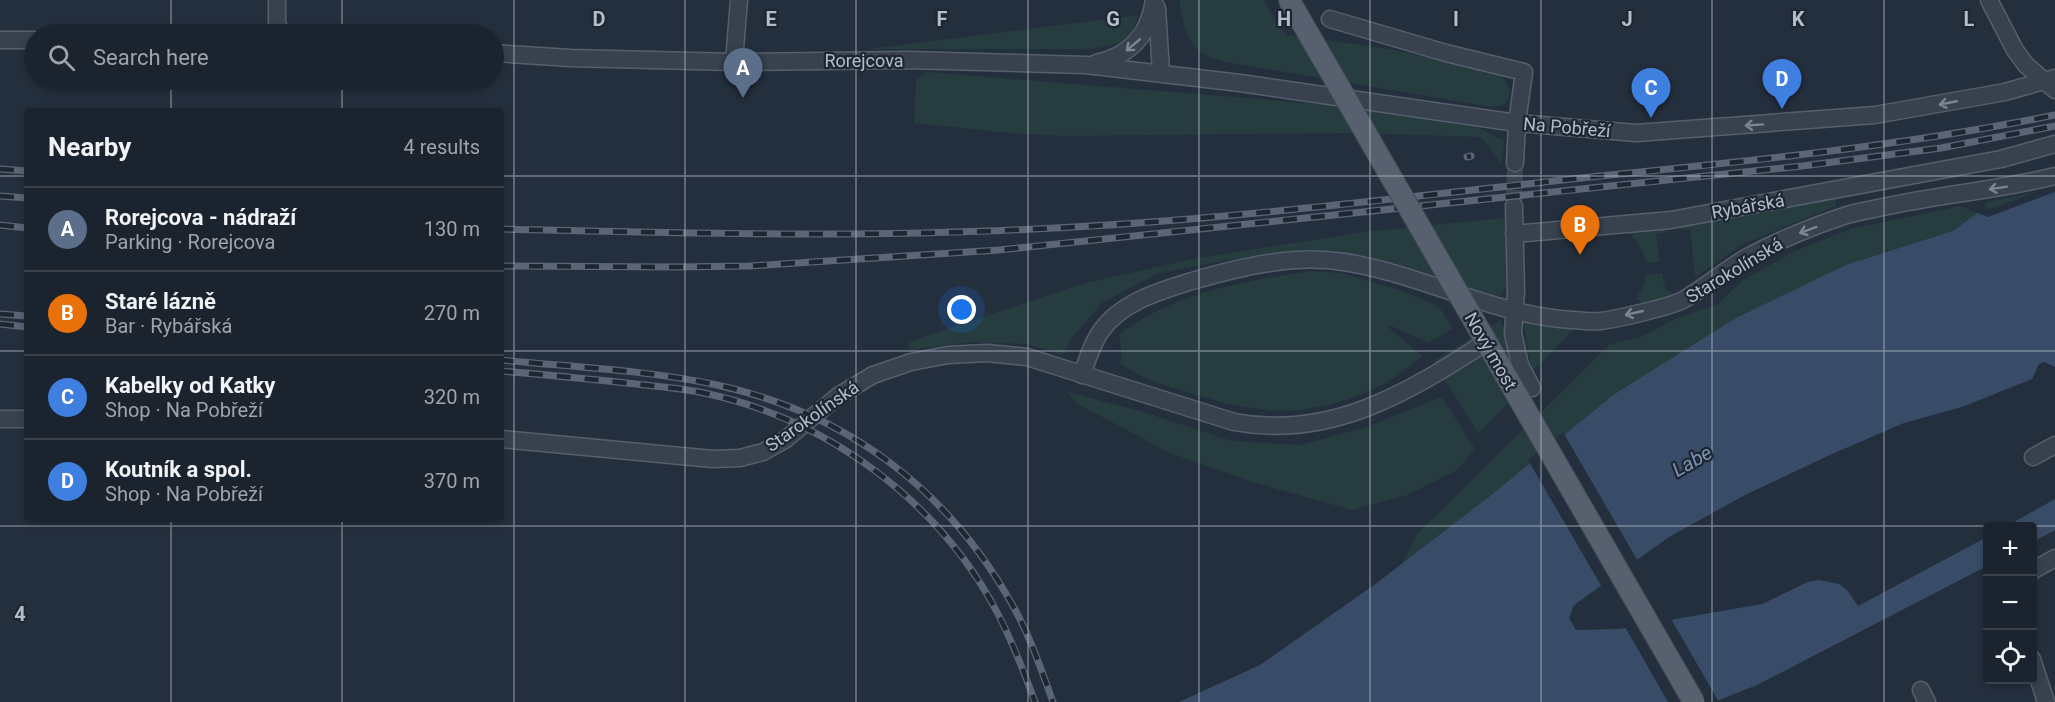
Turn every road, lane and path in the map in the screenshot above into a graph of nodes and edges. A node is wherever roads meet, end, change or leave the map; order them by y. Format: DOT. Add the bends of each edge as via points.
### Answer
graph roads {
  1 [pos="277,0"];
  2 [pos="739,0"];
  3 [pos="1155,0"];
  4 [pos="1289,0"];
  5 [pos="1989,0"];
  6 [pos="1330,19"];
  7 [pos="278,24"];
  8 [pos="0,40"];
  9 [pos="24,40"];
  10 [pos="504,54"];
  11 [pos="734,62"];
  12 [pos="1086,65"];
  13 [pos="1161,72"];
  14 [pos="2051,83"];
  15 [pos="1517,123"];
  16 [pos="2055,144"];
  17 [pos="1515,163"];
  18 [pos="2055,176"];
  19 [pos="1514,206"];
  20 [pos="1514,234"];
  21 [pos="1515,312"];
  22 [pos="1486,342"];
  23 [pos="1082,375"];
  24 [pos="1532,388"];
  25 [pos="0,419"];
  26 [pos="24,419"];
  27 [pos="504,439"];
  28 [pos="2055,445"];
  29 [pos="2033,457"];
  30 [pos="2055,558"];
  31 [pos="2037,568"];
  32 [pos="2037,673"];
  33 [pos="2046,699"];
  34 [pos="1694,702"];
  1 -- 7 [label="street"];
  2 -- 11 [label="street"];
  3 -- 12 [label="street, one-way" via="1146,30 1136,44 1115,57"];
  3 -- 13 [label="street"];
  4 -- 22 [label="main road, Nový most, bridge"];
  5 -- 14 [label="street" via="2026,65"];
  6 -- 15 [label="street" via="1524,72"];
  8 -- 9 [label="street"];
  10 -- 11 [label="street, Rorejcova"];
  11 -- 12 [label="street, Rorejcova" via="909,60"];
  12 -- 13 [label="street, Rorejcova"];
  13 -- 15 [label="street, Na Pobřeží"];
  14 -- 15 [label="street, Na Pobřeží, one-way" via="1852,118 1636,133"];
  15 -- 17 [label="street"];
  16 -- 20 [label="street, Rybářská" via="2001,159 1671,220"];
  18 -- 21 [label="street, Starokolínská, one-way" via="1849,214 1747,258 1680,302 1599,321"];
  19 -- 20 [label="street"];
  20 -- 21 [label="street"];
  21 -- 23 [label="street, Starokolínská" via="1364,266 1320,259 1290,260 1197,280 1134,303 1102,330"];
  21 -- 24 [label="street" via="1516,353"];
  22 -- 23 [label="street, Starokolínská" via="1442,371 1351,415 1282,427 1254,426 1214,417"];
  22 -- 34 [label="main road, Nový most, bridge"];
  23 -- 27 [label="street, Starokolínská" via="1027,357 987,353 911,362 873,375 838,396 786,439 763,452 740,458 712,459"];
  25 -- 26 [label="street"];
  28 -- 29 [label="street"];
  30 -- 31 [label="street"];
  32 -- 33 [label="street"];
}
